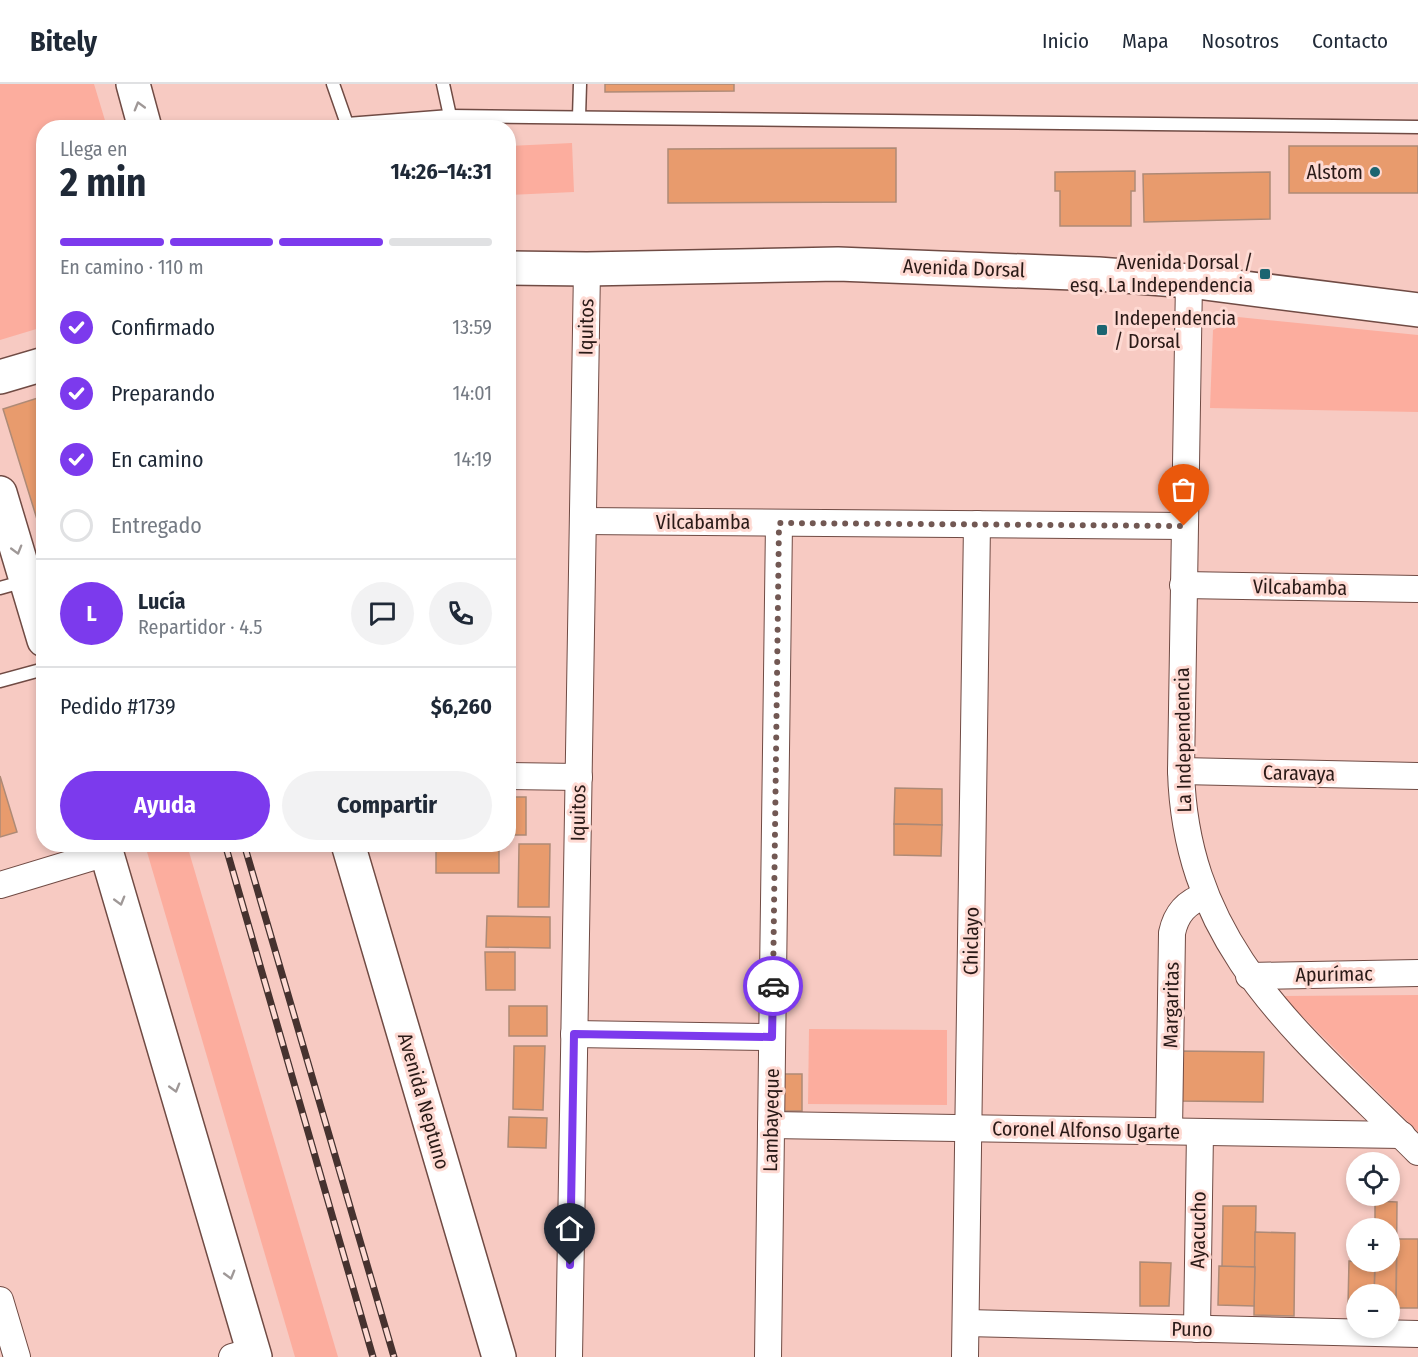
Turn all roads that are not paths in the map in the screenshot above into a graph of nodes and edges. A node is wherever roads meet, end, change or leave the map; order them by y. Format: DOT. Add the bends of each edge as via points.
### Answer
graph roads {
  1 [pos="133,84"];
  2 [pos="333,84"];
  3 [pos="443,84"];
  4 [pos="580,84"];
  5 [pos="450,116"];
  6 [pos="579,117"];
  7 [pos="143,120"];
  8 [pos="346,120"];
  9 [pos="398,120"];
  10 [pos="1418,127"];
  11 [pos="516,268"];
  12 [pos="587,269"];
  13 [pos="1189,281"];
  14 [pos="1418,310"];
  15 [pos="36,366"];
  16 [pos="0,377"];
  17 [pos="0,493"];
  18 [pos="583,521"];
  19 [pos="779,523"];
  20 [pos="978,524"];
  21 [pos="1184,526"];
  22 [pos="13,585"];
  23 [pos="1183,585"];
  24 [pos="1418,589"];
  25 [pos="36,626"];
  26 [pos="36,671"];
  27 [pos="0,681"];
  28 [pos="1181,771"];
  29 [pos="516,776"];
  30 [pos="1418,776"];
  31 [pos="579,777"];
  32 [pos="96,852"];
  33 [pos="106,852"];
  34 [pos="350,852"];
  35 [pos="0,885"];
  36 [pos="1205,896"];
  37 [pos="1418,973"];
  38 [pos="1250,976"];
  39 [pos="574,1034"];
  40 [pos="772,1037"];
  41 [pos="771,1125"];
  42 [pos="969,1128"];
  43 [pos="1169,1131"];
  44 [pos="1200,1132"];
  45 [pos="1410,1144"];
  46 [pos="1,1308"];
  47 [pos="966,1323"];
  48 [pos="1197,1329"];
  49 [pos="1418,1334"];
  50 [pos="247,1355"];
  51 [pos="17,1357"];
  52 [pos="500,1357"];
  53 [pos="569,1357"];
  54 [pos="768,1357"];
  55 [pos="965,1357"];
  7 -- 1 [label="main road, one-way"];
  2 -- 8 [label="lane"];
  3 -- 5 [label="lane"];
  4 -- 6 [label="lane"];
  5 -- 6 [label="lane"];
  5 -- 9 [label="lane"];
  6 -- 10 [label="lane"];
  11 -- 12 [label="main road, Avenida Dorsal"];
  12 -- 13 [label="main road, Avenida Dorsal" via="838,264"];
  12 -- 18 [label="street, Iquitos"];
  13 -- 14 [label="main road, Avenida Dorsal"];
  13 -- 21 [label="street, La Independencia"];
  15 -- 16 [label="main road"];
  17 -- 22 [label="main road, one-way"];
  18 -- 19 [label="street, Vilcabamba"];
  18 -- 31 [label="street, Iquitos"];
  19 -- 20 [label="street, Vilcabamba"];
  19 -- 40 [label="street, Lambayeque"];
  20 -- 21 [label="street, Vilcabamba"];
  20 -- 42 [label="street, Chiclayo"];
  21 -- 23 [label="street, La Independencia"];
  22 -- 25 [label="main road"];
  23 -- 24 [label="street, Vilcabamba"];
  23 -- 28 [label="street, La Independencia"];
  26 -- 27 [label="lane"];
  28 -- 30 [label="street, Caravaya"];
  28 -- 36 [label="street, La Independencia" via="1185,829"];
  29 -- 31 [label="street"];
  31 -- 39 [label="street, Iquitos"];
  32 -- 35 [label="street"];
  33 -- 50 [label="main road, one-way"];
  34 -- 52 [label="main road, Avenida Neptuno"];
  36 -- 38 [label="street, La Independencia"];
  36 -- 43 [label="street, Margaritas" via="1183,908 1172,933"];
  37 -- 38 [label="street, Apurímac"];
  38 -- 45 [label="street, La Independencia" via="1301,1038"];
  39 -- 40 [label="street"];
  39 -- 53 [label="street, Iquitos"];
  40 -- 41 [label="street, Lambayeque"];
  41 -- 42 [label="street, Coronel Alfonso Ugarte"];
  41 -- 54 [label="street, Lambayeque"];
  42 -- 43 [label="street, Coronel Alfonso Ugarte"];
  42 -- 47 [label="street, Chiclayo"];
  43 -- 44 [label="street, Coronel Alfonso Ugarte"];
  44 -- 45 [label="street, Coronel Alfonso Ugarte"];
  44 -- 48 [label="street, Ayacucho"];
  46 -- 51 [label="street"];
  47 -- 48 [label="street, Puno"];
  47 -- 55 [label="street, Chiclayo"];
  48 -- 49 [label="street, Puno"];
}
